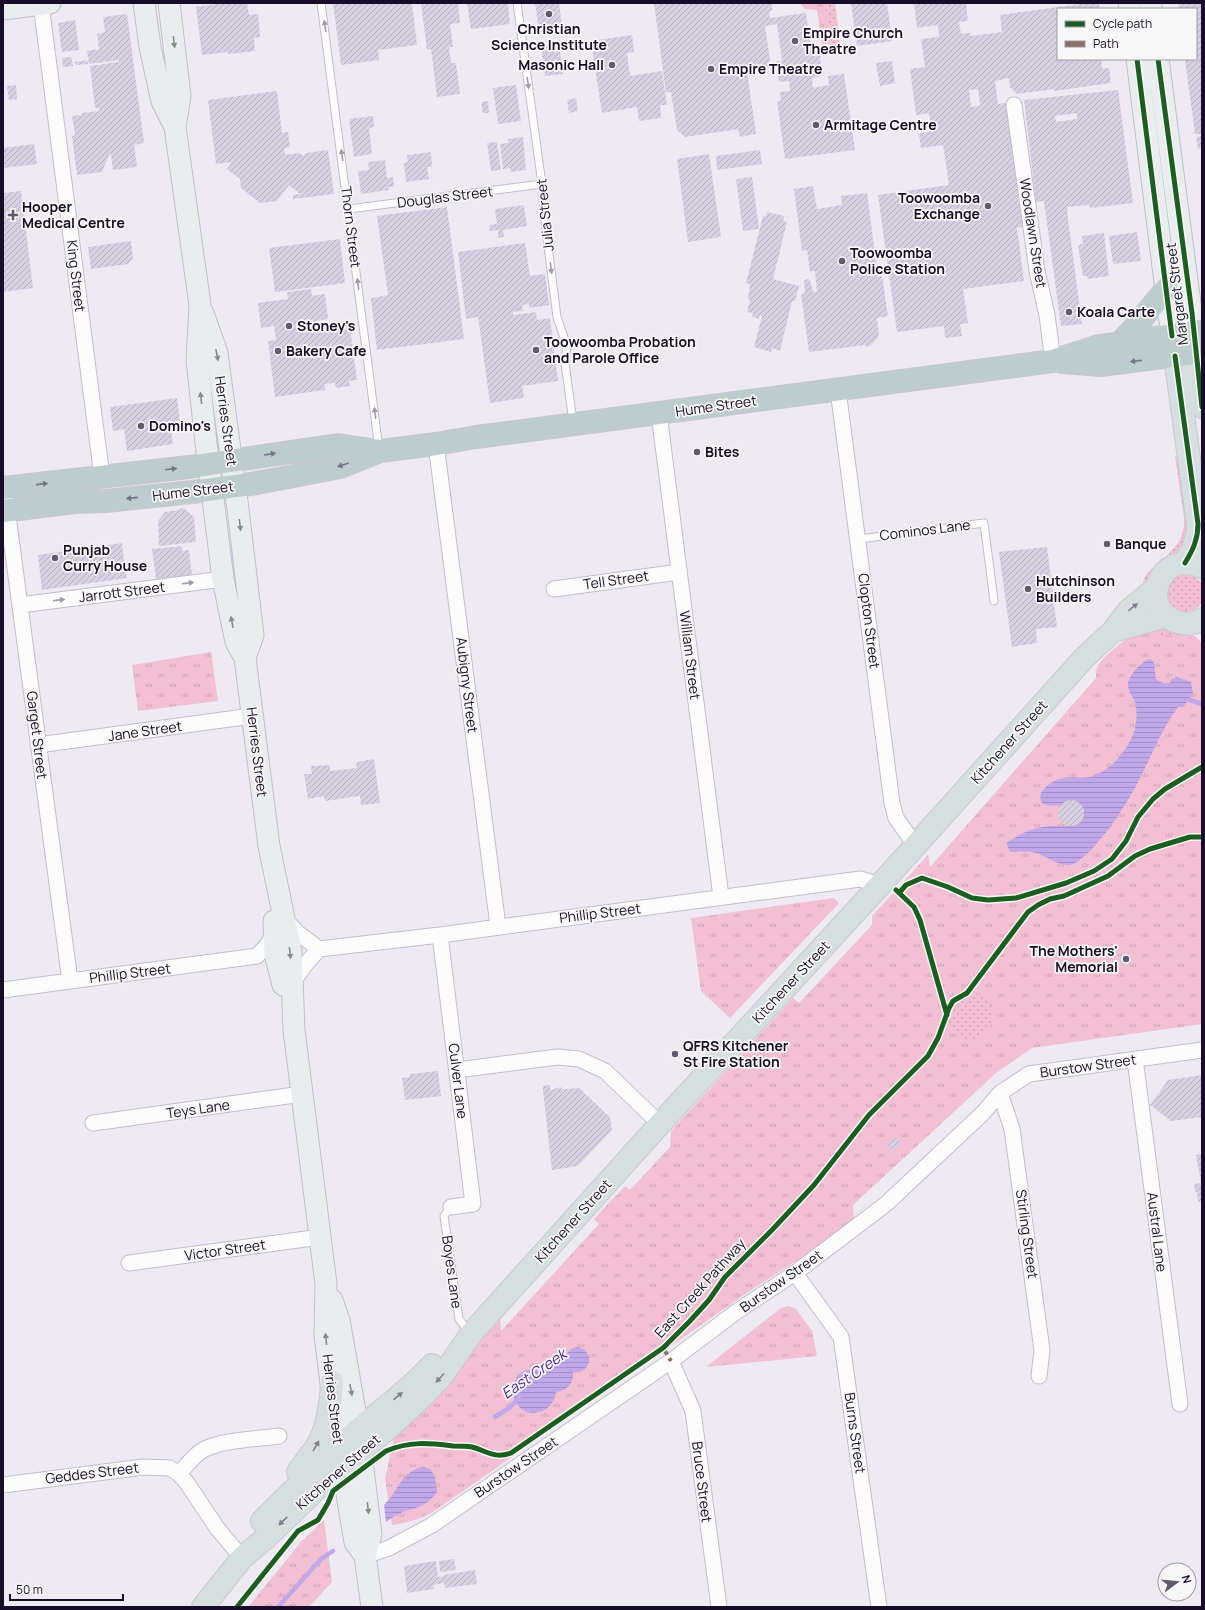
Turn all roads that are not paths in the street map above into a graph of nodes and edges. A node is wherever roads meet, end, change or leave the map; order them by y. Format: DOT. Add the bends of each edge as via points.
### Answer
graph roads {
  1 [pos="44,3"];
  2 [pos="144,3"];
  3 [pos="169,3"];
  4 [pos="321,3"];
  5 [pos="516,3"];
  6 [pos="3,9"];
  7 [pos="1137,60"];
  8 [pos="1158,60"];
  9 [pos="1014,105"];
  10 [pos="175,127"];
  11 [pos="542,184"];
  12 [pos="349,209"];
  13 [pos="1182,234"];
  14 [pos="1160,238"];
  15 [pos="1166,290"];
  16 [pos="200,305"];
  17 [pos="1120,342"];
  18 [pos="1199,342"];
  19 [pos="1173,346"];
  20 [pos="1053,361"];
  21 [pos="838,390"];
  22 [pos="1202,407"];
  23 [pos="659,414"];
  24 [pos="574,425"];
  25 [pos="436,444"];
  26 [pos="380,451"];
  27 [pos="232,460"];
  28 [pos="208,464"];
  29 [pos="102,477"];
  30 [pos="235,486"];
  31 [pos="4,488"];
  32 [pos="212,489"];
  33 [pos="5,511"];
  34 [pos="859,539"];
  35 [pos="1194,565"];
  36 [pos="679,572"];
  37 [pos="223,579"];
  38 [pos="1156,588"];
  39 [pos="554,589"];
  40 [pos="994,601"];
  41 [pos="20,605"];
  42 [pos="1166,616"];
  43 [pos="1198,626"];
  44 [pos="1113,631"];
  45 [pos="245,658"];
  46 [pos="252,716"];
  47 [pos="38,745"];
  48 [pos="915,845"];
  49 [pos="880,885"];
  50 [pos="721,897"];
  51 [pos="279,925"];
  52 [pos="498,926"];
  53 [pos="440,935"];
  54 [pos="319,949"];
  55 [pos="257,956"];
  56 [pos="70,981"];
  57 [pos="287,984"];
  58 [pos="3,990"];
  59 [pos="1202,1050"];
  60 [pos="1135,1059"];
  61 [pos="457,1070"];
  62 [pos="1000,1093"];
  63 [pos="302,1094"];
  64 [pos="93,1123"];
  65 [pos="660,1124"];
  66 [pos="451,1207"];
  67 [pos="320,1237"];
  68 [pos="129,1263"];
  69 [pos="795,1273"];
  70 [pos="326,1284"];
  71 [pos="471,1334"];
  72 [pos="670,1361"];
  73 [pos="1039,1376"];
  74 [pos="332,1382"];
  75 [pos="1180,1404"];
  76 [pos="279,1436"];
  77 [pos="350,1448"];
  78 [pos="179,1474"];
  79 [pos="3,1485"];
  80 [pos="261,1522"];
  81 [pos="365,1556"];
  82 [pos="242,1558"];
  83 [pos="203,1607"];
  84 [pos="372,1607"];
  85 [pos="719,1607"];
  86 [pos="879,1607"];
  1 -- 6 [label="main road"];
  1 -- 29 [label="street, King Street"];
  2 -- 10 [label="main road, Herries Street" via="150,47 162,101"];
  3 -- 10 [label="main road, Herries Street, one-way" via="180,96"];
  12 -- 4 [label="lane, Thorn Street, one-way"];
  5 -- 11 [label="lane, Julia Street, one-way"];
  7 -- 14 [label="main road, Margaret Street"];
  8 -- 13 [label="main road, Margaret Street"];
  9 -- 20 [label="street, Woodlawn Street" via="1037,271 1047,315"];
  10 -- 16 [label="main road, Herries Street"];
  11 -- 12 [label="lane, Douglas Street"];
  11 -- 24 [label="lane, Julia Street, one-way" via="557,317 567,346 565,363"];
  26 -- 12 [label="lane, Thorn Street, one-way"];
  13 -- 14 [label="main road" via="1171,239"];
  13 -- 18 [label="main road, Margaret Street"];
  14 -- 15 [label="main road, Margaret Street"];
  15 -- 17 [label="highway"];
  15 -- 19 [label="main road, Margaret Street"];
  16 -- 27 [label="main road, Herries Street, one-way" via="217,353"];
  28 -- 16 [label="main road, Herries Street, one-way" via="197,360"];
  17 -- 19 [label="highway, Hume Street"];
  17 -- 20 [label="highway, Hume Street"];
  18 -- 19 [label="highway, Hume Street"];
  18 -- 22 [label="main road, Margaret Street"];
  19 -- 20 [label="highway, Hume Street, one-way" via="1101,365"];
  19 -- 35 [label="main road, Margaret Street" via="1198,524 1193,550"];
  20 -- 21 [label="highway, Hume Street"];
  21 -- 23 [label="highway, Hume Street"];
  21 -- 34 [label="street, Clopton Street"];
  23 -- 24 [label="highway, Hume Street"];
  23 -- 36 [label="street, William Street"];
  24 -- 25 [label="highway, Hume Street"];
  25 -- 26 [label="highway, Hume Street"];
  25 -- 52 [label="street, Aubigny Street"];
  27 -- 26 [label="highway, Hume Street, one-way" via="338,445"];
  26 -- 30 [label="highway, Hume Street, one-way" via="340,467"];
  27 -- 28 [label="highway, Hume Street"];
  27 -- 30 [label="main road, Herries Street"];
  29 -- 28 [label="highway, Hume Street, one-way"];
  28 -- 32 [label="main road, Herries Street"];
  31 -- 29 [label="highway, Hume Street, one-way"];
  30 -- 32 [label="highway, Hume Street"];
  30 -- 45 [label="main road, Herries Street, one-way" via="253,635"];
  31 -- 33 [label="street, Garget Street"];
  32 -- 33 [label="highway, Hume Street, one-way"];
  32 -- 37 [label="main road, Herries Street"];
  33 -- 41 [label="street, Garget Street"];
  34 -- 40 [label="lane, Cominos Lane" via="984,523"];
  34 -- 48 [label="street, Clopton Street" via="892,803 896,818"];
  35 -- 38 [label="main road" via="1175,565 1166,570"];
  36 -- 39 [label="street, Tell Street"];
  36 -- 50 [label="street, William Street"];
  41 -- 37 [label="street, Jarrott Street, one-way"];
  45 -- 37 [label="main road, Herries Street, one-way" via="236,642"];
  38 -- 42 [label="main road" via="1159,608"];
  44 -- 38 [label="main road, Kitchener Street, one-way" via="1128,611"];
  41 -- 47 [label="street, Garget Street"];
  42 -- 43 [label="main road" via="1182,624"];
  42 -- 44 [label="main road, Kitchener Street"];
  44 -- 48 [label="main road, Kitchener Street" via="1085,657"];
  45 -- 46 [label="main road, Herries Street"];
  46 -- 47 [label="street, Jane Street"];
  46 -- 51 [label="main road, Herries Street"];
  47 -- 56 [label="street, Garget Street"];
  48 -- 49 [label="main road, Kitchener Street"];
  49 -- 50 [label="street, Phillip Street" via="860,879"];
  49 -- 65 [label="main road, Kitchener Street"];
  50 -- 52 [label="street, Phillip Street"];
  51 -- 54 [label="street" via="298,933"];
  51 -- 55 [label="street" via="268,944"];
  51 -- 57 [label="main road, Herries Street" via="275,954"];
  52 -- 53 [label="street, Phillip Street"];
  53 -- 54 [label="street, Phillip Street"];
  53 -- 61 [label="street, Culver Lane"];
  54 -- 57 [label="street"];
  55 -- 56 [label="street, Phillip Street"];
  55 -- 57 [label="street"];
  56 -- 58 [label="street, Phillip Street"];
  57 -- 63 [label="main road, Herries Street"];
  59 -- 60 [label="street, Burstow Street"];
  60 -- 62 [label="street, Burstow Street" via="1028,1074"];
  60 -- 75 [label="street, Austral Lane"];
  61 -- 65 [label="street" via="557,1057 579,1059 605,1071"];
  61 -- 66 [label="street, Culver Lane" via="474,1204"];
  62 -- 69 [label="street, Burstow Street" via="978,1118 886,1204"];
  62 -- 73 [label="street, Stirling Street" via="1012,1129 1042,1350"];
  63 -- 64 [label="street, Teys Lane"];
  63 -- 67 [label="main road, Herries Street"];
  65 -- 71 [label="main road, Kitchener Street"];
  66 -- 71 [label="lane, Boyes Lane" via="444,1216 459,1319"];
  67 -- 68 [label="street, Victor Street"];
  67 -- 70 [label="main road, Herries Street"];
  69 -- 72 [label="street, Burstow Street" via="736,1312"];
  69 -- 86 [label="street, Burns Street" via="841,1337"];
  74 -- 70 [label="main road, Herries Street, one-way" via="325,1334"];
  70 -- 77 [label="main road, Herries Street, one-way" via="339,1320"];
  71 -- 77 [label="main road, Kitchener Street" via="444,1373 392,1425"];
  72 -- 81 [label="street, Burstow Street" via="432,1525 389,1548"];
  72 -- 85 [label="street, Bruce Street" via="693,1411"];
  74 -- 77 [label="main road, Herries Street"];
  80 -- 74 [label="main road, one-way" via="317,1445 326,1422"];
  76 -- 78 [label="street" via="215,1445 202,1450"];
  77 -- 80 [label="main road, Kitchener Street"];
  77 -- 81 [label="main road, Herries Street" via="355,1542"];
  77 -- 82 [label="main road, Kitchener Street, one-way" via="268,1536"];
  78 -- 79 [label="street, Geddes Street" via="170,1468 158,1466"];
  78 -- 82 [label="street, Geddes Street"];
  80 -- 82 [label="main road"];
  81 -- 84 [label="main road, Herries Street"];
  82 -- 83 [label="main road, Kitchener Street"];
}
